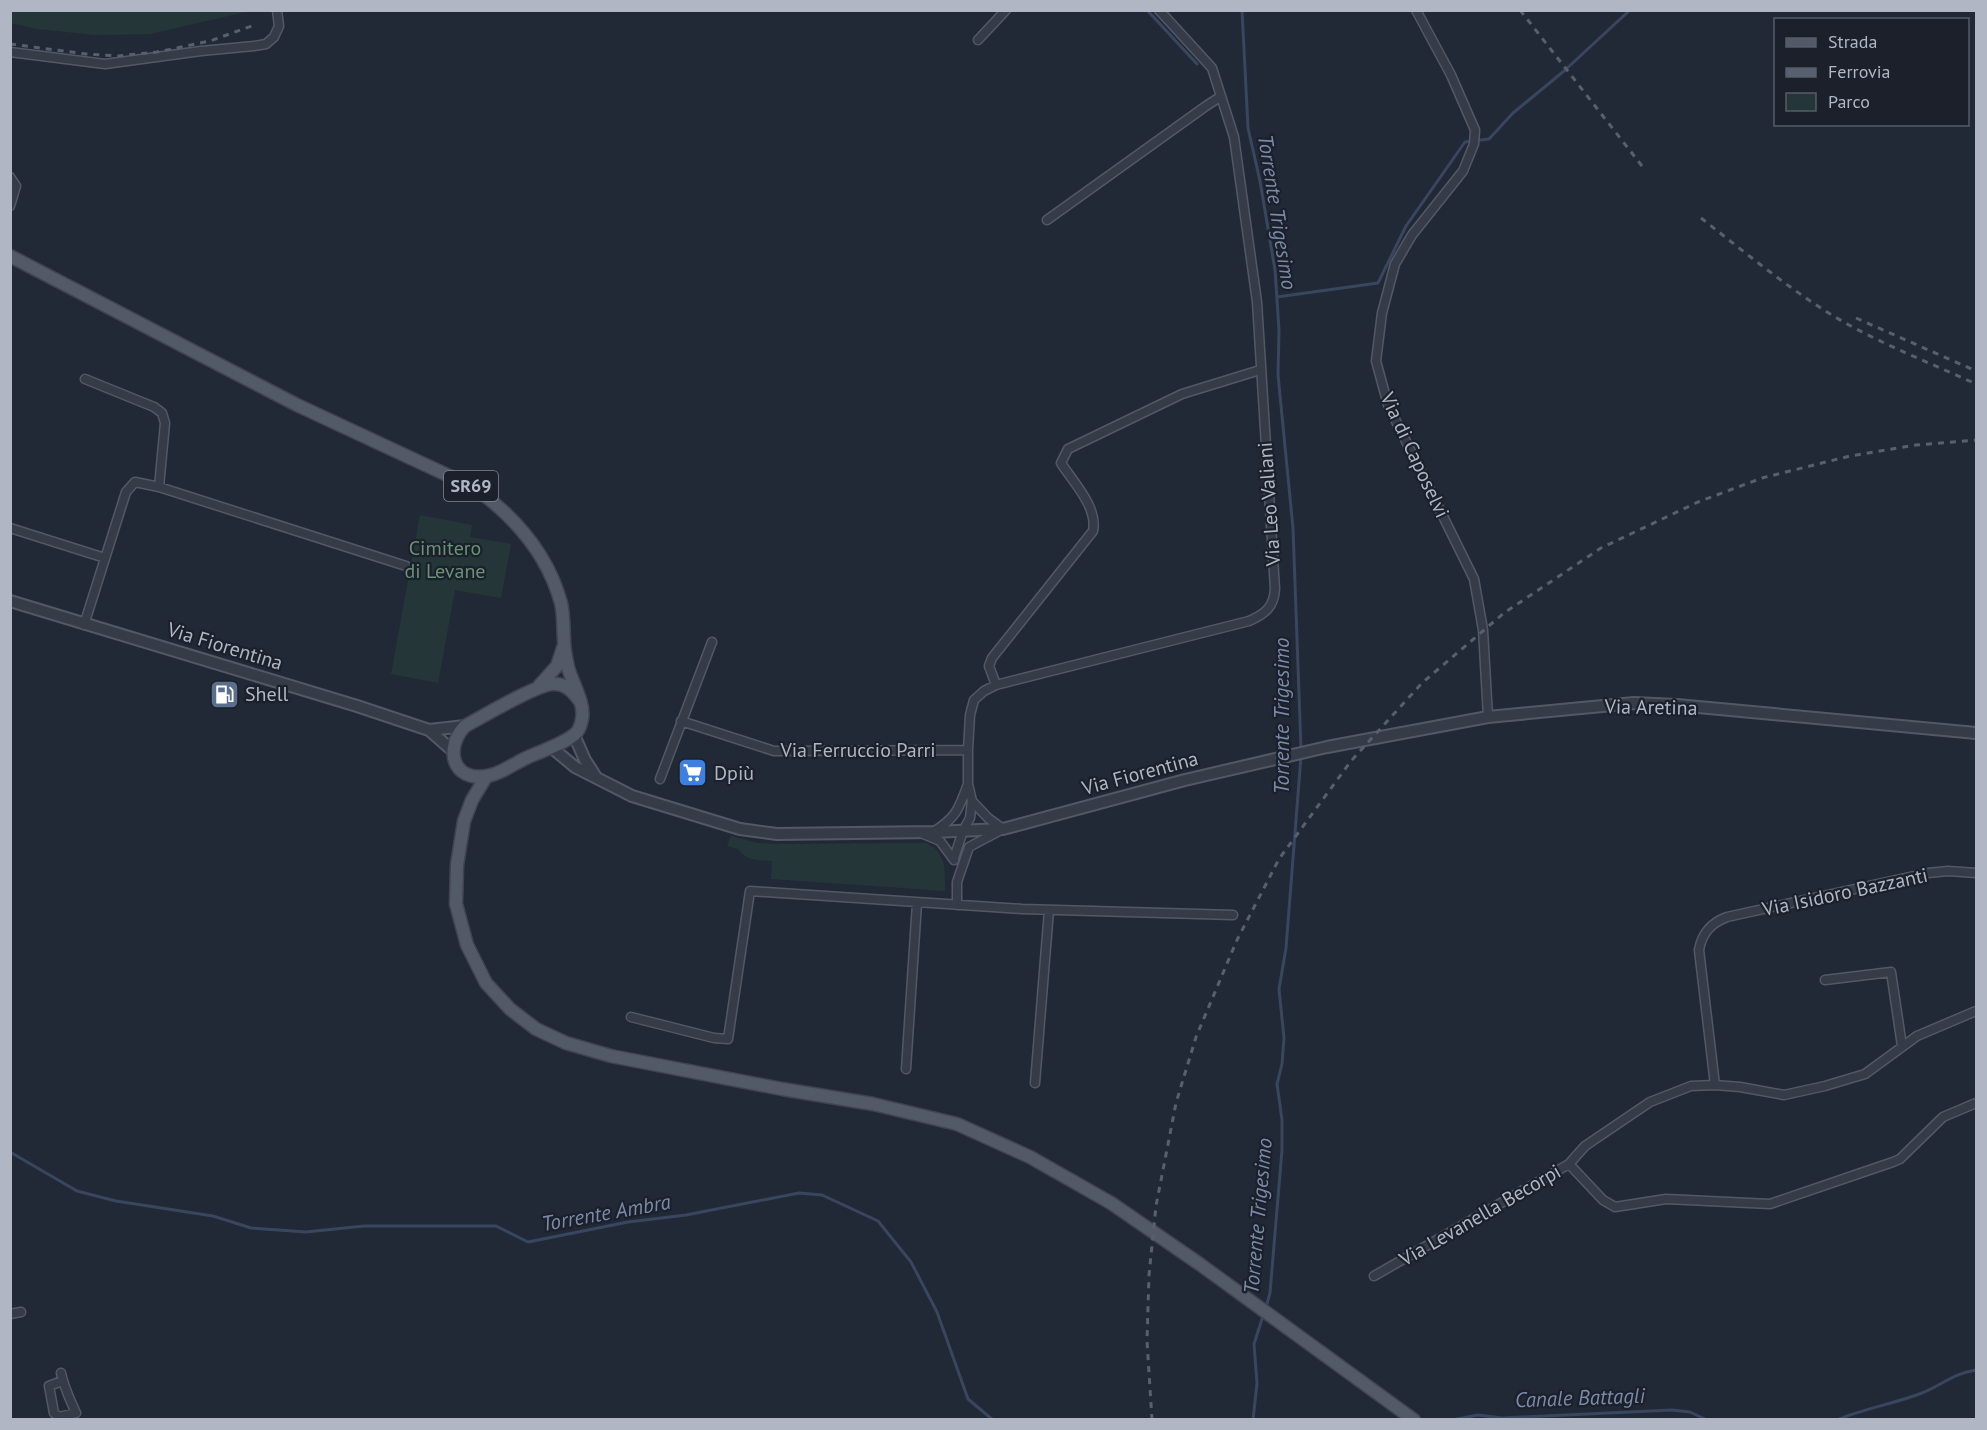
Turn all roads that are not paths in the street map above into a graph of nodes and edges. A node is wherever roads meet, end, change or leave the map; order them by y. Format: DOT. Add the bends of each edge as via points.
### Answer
graph roads {
  1 [pos="277,10"];
  2 [pos="1006,10"];
  3 [pos="1159,10"];
  4 [pos="1416,10"];
  5 [pos="978,40"];
  6 [pos="10,52"];
  7 [pos="1220,97"];
  8 [pos="10,177"];
  9 [pos="10,206"];
  10 [pos="1047,220"];
  11 [pos="10,256"];
  12 [pos="1260,370"];
  13 [pos="85,379"];
  14 [pos="159,487"];
  15 [pos="10,528"];
  16 [pos="105,558"];
  17 [pos="406,566"];
  18 [pos="10,601"];
  19 [pos="84,625"];
  20 [pos="712,642"];
  21 [pos="564,644"];
  22 [pos="996,685"];
  23 [pos="535,689"];
  24 [pos="579,700"];
  25 [pos="1488,717"];
  26 [pos="681,721"];
  27 [pos="465,726"];
  28 [pos="429,730"];
  29 [pos="1977,734"];
  30 [pos="574,735"];
  31 [pos="551,747"];
  32 [pos="1327,747"];
  33 [pos="968,750"];
  34 [pos="453,751"];
  35 [pos="469,775"];
  36 [pos="486,777"];
  37 [pos="598,779"];
  38 [pos="660,779"];
  39 [pos="968,784"];
  40 [pos="472,800"];
  41 [pos="972,801"];
  42 [pos="958,811"];
  43 [pos="1003,829"];
  44 [pos="963,831"];
  45 [pos="933,832"];
  46 [pos="920,833"];
  47 [pos="969,847"];
  48 [pos="954,858"];
  49 [pos="960,870"];
  50 [pos="1977,873"];
  51 [pos="917,903"];
  52 [pos="957,905"];
  53 [pos="1049,910"];
  54 [pos="1233,915"];
  55 [pos="1825,980"];
  56 [pos="1977,1011"];
  57 [pos="631,1017"];
  58 [pos="1902,1046"];
  59 [pos="906,1069"];
  60 [pos="1035,1083"];
  61 [pos="1715,1085"];
  62 [pos="1977,1103"];
  63 [pos="1569,1164"];
  64 [pos="1374,1276"];
  65 [pos="21,1312"];
  66 [pos="10,1314"];
  67 [pos="1414,1419"];
  1 -- 6 [label="street" via="279,26 274,37 266,44 254,46 105,64"];
  2 -- 5 [label="street"];
  3 -- 7 [label="street, Via Leo Valiani" via="1212,68"];
  4 -- 25 [label="street, Via di Caposelvi" via="1475,130 1474,144 1463,171 1412,235 1395,264 1382,313 1376,361 1388,405 1474,579 1483,630"];
  7 -- 10 [label="street"];
  7 -- 12 [label="street, Via Leo Valiani" via="1234,137 1257,302"];
  8 -- 9 [label="street" via="16,186"];
  11 -- 21 [label="main road, SR69" via="297,405 475,488 499,505 546,564 561,606"];
  12 -- 22 [label="street" via="1182,394 1068,449 1061,463 1091,510 1093,531 992,658 989,666"];
  12 -- 22 [label="street, Via Leo Valiani" via="1275,590 1267,611 1250,621"];
  13 -- 14 [label="street" via="162,413 165,423"];
  14 -- 16 [label="street" via="135,482 129,487"];
  14 -- 17 [label="street"];
  15 -- 16 [label="street"];
  16 -- 19 [label="street"];
  18 -- 19 [label="street, Via Fiorentina"];
  19 -- 28 [label="street, Via Fiorentina"];
  20 -- 26 [label="street"];
  21 -- 23 [label="main road, SR69" via="557,666"];
  21 -- 24 [label="main road, SR69"];
  22 -- 33 [label="street, Via Leo Valiani" via="974,700"];
  23 -- 24 [label="main road, Via Fiorentina" via="560,684"];
  23 -- 27 [label="main road, Via Fiorentina"];
  24 -- 30 [label="main road" via="582,718"];
  25 -- 29 [label="street, Via Aretina" via="1634,702"];
  25 -- 32 [label="street, Via Aretina"];
  26 -- 33 [label="street, Via Ferruccio Parri" via="774,751"];
  26 -- 38 [label="street"];
  27 -- 28 [label="street, Via Fiorentina"];
  27 -- 34 [label="main road" via="456,735"];
  28 -- 34 [label="street, Via Fiorentina"];
  30 -- 31 [label="main road"];
  30 -- 37 [label="street"];
  31 -- 36 [label="main road"];
  31 -- 37 [label="street, Via Fiorentina" via="575,767"];
  32 -- 43 [label="street, Via Fiorentina"];
  33 -- 39 [label="street, Via Leo Valiani"];
  34 -- 35 [label="main road, Via Fiorentina" via="459,770"];
  35 -- 36 [label="main road"];
  35 -- 40 [label="main road"];
  36 -- 40 [label="main road"];
  37 -- 46 [label="street, Via Fiorentina" via="632,796 740,829 777,834"];
  39 -- 41 [label="street, Via Leo Valiani"];
  39 -- 42 [label="street"];
  40 -- 67 [label="main road" via="464,821 456,904 467,945 486,983 536,1029 566,1043 611,1056 873,1104 957,1124 1030,1157 1111,1203"];
  41 -- 43 [label="street"];
  41 -- 44 [label="street, Via Leo Valiani"];
  42 -- 44 [label="street"];
  42 -- 45 [label="street"];
  43 -- 44 [label="street, Via Fiorentina"];
  43 -- 47 [label="street"];
  44 -- 45 [label="street, Via Fiorentina"];
  44 -- 47 [label="street"];
  44 -- 48 [label="street, Via Leo Valiani"];
  45 -- 46 [label="street, Via Fiorentina"];
  46 -- 48 [label="street" via="940,842"];
  47 -- 49 [label="street"];
  48 -- 49 [label="street"];
  49 -- 52 [label="street"];
  50 -- 61 [label="street, Via Isidoro Bazzanti" via="1928,873 1715,921 1701,940 1699,950"];
  51 -- 52 [label="street"];
  51 -- 57 [label="street" via="750,891 728,1039"];
  51 -- 59 [label="street"];
  52 -- 53 [label="street"];
  53 -- 54 [label="street"];
  53 -- 60 [label="street"];
  55 -- 58 [label="street" via="1892,972"];
  56 -- 58 [label="street, Via Levanella Becorpi"];
  58 -- 61 [label="street, Via Levanella Becorpi" via="1865,1074 1784,1095"];
  61 -- 63 [label="street, Via Levanella Becorpi" via="1691,1086 1650,1102 1585,1146"];
  62 -- 63 [label="street" via="1943,1117 1900,1159 1770,1204 1665,1199 1615,1207 1603,1200"];
  63 -- 64 [label="street, Via Levanella Becorpi"];
  65 -- 66 [label="street"];
}
